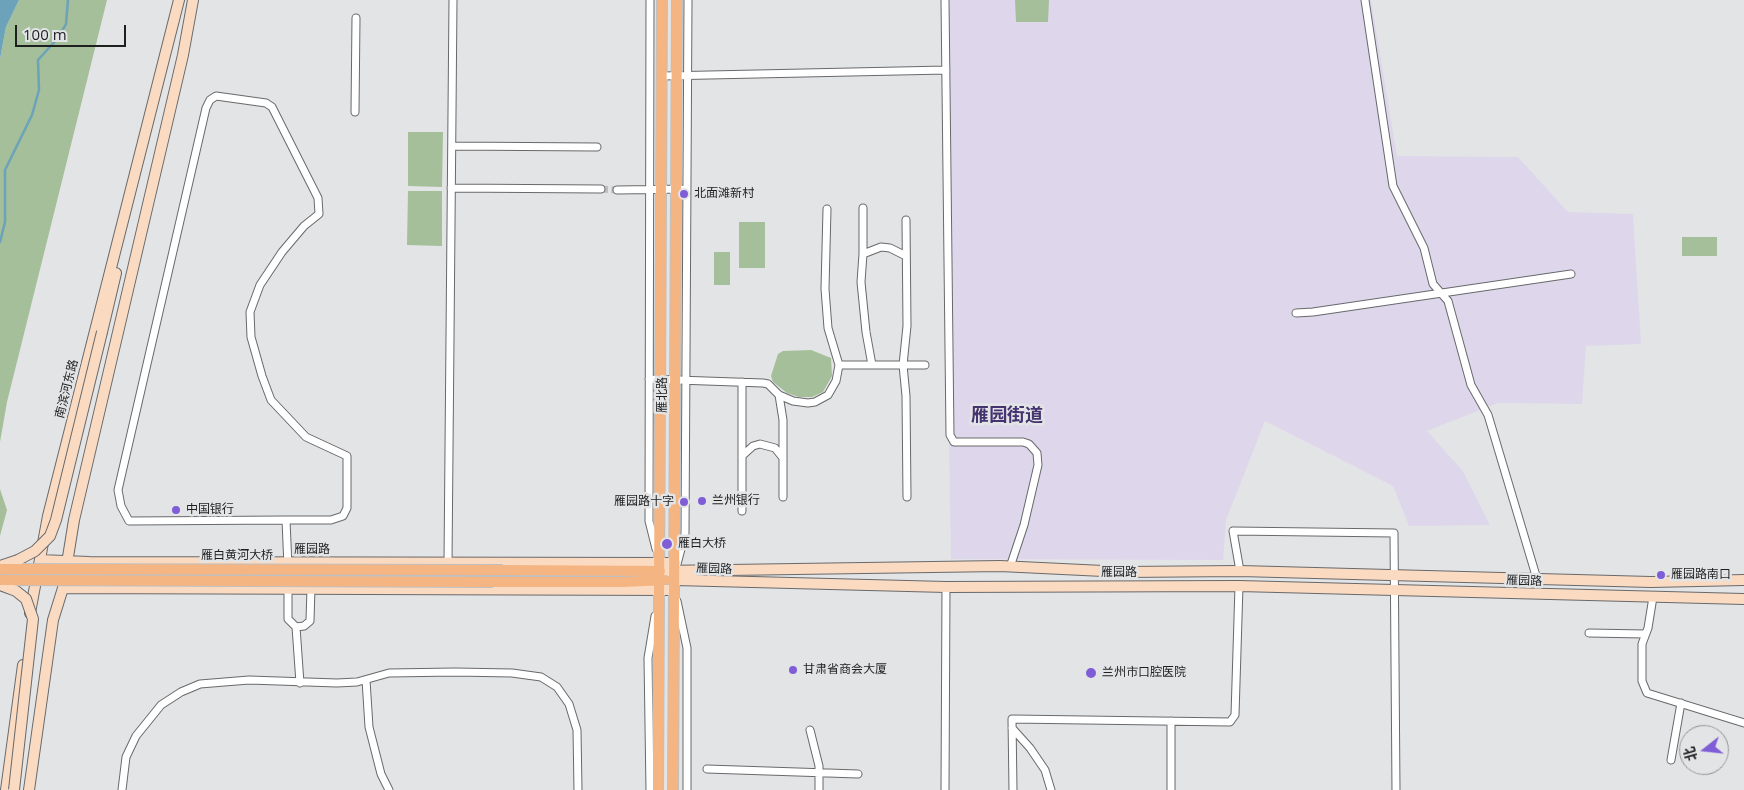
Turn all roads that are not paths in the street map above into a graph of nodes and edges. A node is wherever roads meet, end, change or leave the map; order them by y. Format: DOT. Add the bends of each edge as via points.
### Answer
graph roads {
  1 [pos="178,0"];
  2 [pos="193,0"];
  3 [pos="453,0"];
  4 [pos="650,0"];
  5 [pos="662,0"];
  6 [pos="678,0"];
  7 [pos="688,0"];
  8 [pos="945,0"];
  9 [pos="1365,0"];
  10 [pos="356,18"];
  11 [pos="946,70"];
  12 [pos="677,75"];
  13 [pos="688,75"];
  14 [pos="662,76"];
  15 [pos="155,88"];
  16 [pos="173,93"];
  17 [pos="355,112"];
  18 [pos="142,140"];
  19 [pos="452,146"];
  20 [pos="597,148"];
  21 [pos="451,188"];
  22 [pos="688,189"];
  23 [pos="601,190"];
  24 [pos="617,190"];
  25 [pos="656,190"];
  26 [pos="677,190"];
  27 [pos="862,208"];
  28 [pos="826,209"];
  29 [pos="906,220"];
  30 [pos="864,254"];
  31 [pos="906,256"];
  32 [pos="1571,274"];
  33 [pos="1441,293"];
  34 [pos="1296,313"];
  35 [pos="839,365"];
  36 [pos="872,365"];
  37 [pos="902,365"];
  38 [pos="925,365"];
  39 [pos="649,379"];
  40 [pos="661,379"];
  41 [pos="676,380"];
  42 [pos="686,380"];
  43 [pos="742,382"];
  44 [pos="779,395"];
  45 [pos="742,456"];
  46 [pos="784,460"];
  47 [pos="783,497"];
  48 [pos="907,497"];
  49 [pos="742,511"];
  50 [pos="286,520"];
  51 [pos="40,560"];
  52 [pos="67,561"];
  53 [pos="288,562"];
  54 [pos="448,562"];
  55 [pos="0,567"];
  56 [pos="1010,567"];
  57 [pos="503,570"];
  58 [pos="1240,571"];
  59 [pos="660,576"];
  60 [pos="675,576"];
  61 [pos="1395,576"];
  62 [pos="1537,579"];
  63 [pos="0,580"];
  64 [pos="1744,580"];
  65 [pos="493,582"];
  66 [pos="0,585"];
  67 [pos="946,586"];
  68 [pos="1239,586"];
  69 [pos="63,588"];
  70 [pos="288,588"];
  71 [pos="311,588"];
  72 [pos="1395,591"];
  73 [pos="1653,597"];
  74 [pos="1744,599"];
  75 [pos="296,627"];
  76 [pos="1589,632"];
  77 [pos="1645,634"];
  78 [pos="366,680"];
  79 [pos="300,682"];
  80 [pos="1680,702"];
  81 [pos="1171,722"];
  82 [pos="1744,723"];
  83 [pos="1012,728"];
  84 [pos="810,730"];
  85 [pos="1670,760"];
  86 [pos="707,769"];
  87 [pos="819,773"];
  88 [pos="858,774"];
  89 [pos="6,790"];
  90 [pos="14,790"];
  91 [pos="29,790"];
  92 [pos="122,790"];
  93 [pos="390,790"];
  94 [pos="578,790"];
  95 [pos="650,790"];
  96 [pos="658,790"];
  97 [pos="673,790"];
  98 [pos="687,790"];
  99 [pos="819,790"];
  100 [pos="945,790"];
  101 [pos="1013,790"];
  102 [pos="1051,790"];
  103 [pos="1171,790"];
  104 [pos="1396,790"];
  1 -- 15 [label="main road, 南滨河东路"];
  2 -- 16 [label="main road"];
  3 -- 19 [label="street"];
  4 -- 25 [label="street"];
  5 -- 14 [label="main road, 雁北路"];
  6 -- 12 [label="main road, 雁北路"];
  7 -- 13 [label="street"];
  8 -- 11 [label="street"];
  9 -- 33 [label="street" via="1393,186 1424,248 1433,284"];
  10 -- 17 [label="street"];
  11 -- 13 [label="street"];
  11 -- 56 [label="street" via="950,435 954,442 1023,442 1037,453 1038,465 1024,525"];
  12 -- 13 [label="street"];
  12 -- 14 [label="street"];
  12 -- 26 [label="main road, 雁北路"];
  13 -- 22 [label="street"];
  14 -- 25 [label="main road, 雁北路"];
  15 -- 16 [label="main road"];
  15 -- 18 [label="main road, 南滨河东路"];
  16 -- 52 [label="main road"];
  18 -- 51 [label="main road, 南滨河东路" via="48,516"];
  18 -- 55 [label="main road, bridge" via="140,170 56,520 50,536 35,551"];
  19 -- 20 [label="street"];
  19 -- 21 [label="street"];
  21 -- 23 [label="street"];
  21 -- 54 [label="street"];
  22 -- 26 [label="street"];
  22 -- 42 [label="street"];
  24 -- 25 [label="street"];
  25 -- 26 [label="street"];
  25 -- 39 [label="street"];
  25 -- 40 [label="main road, 雁北路"];
  26 -- 41 [label="main road, 雁北路"];
  27 -- 30 [label="street"];
  28 -- 35 [label="street" via="824,289 828,328"];
  29 -- 31 [label="street"];
  30 -- 31 [label="street" via="872,249 890,248"];
  30 -- 36 [label="street" via="861,282"];
  31 -- 37 [label="street" via="907,326"];
  32 -- 33 [label="street"];
  33 -- 34 [label="street"];
  33 -- 62 [label="street" via="1448,301 1471,385 1488,415"];
  35 -- 36 [label="street"];
  35 -- 44 [label="street" via="836,381 822,399 808,403"];
  36 -- 37 [label="street"];
  37 -- 38 [label="street"];
  37 -- 48 [label="street" via="906,396"];
  39 -- 40 [label="street"];
  39 -- 59 [label="street" via="649,521"];
  40 -- 41 [label="street"];
  40 -- 59 [label="main road, 雁北路"];
  41 -- 42 [label="street"];
  41 -- 60 [label="main road, 雁北路"];
  42 -- 43 [label="street"];
  42 -- 60 [label="street" via="685,534"];
  43 -- 44 [label="street" via="768,384"];
  43 -- 45 [label="street"];
  44 -- 46 [label="street" via="784,420"];
  45 -- 46 [label="street" via="753,446 768,445"];
  45 -- 49 [label="street"];
  46 -- 47 [label="street"];
  50 -- 50 [label="street" via="331,520 343,516 347,508 347,456 306,438 271,400 252,337 250,312 260,285 282,252 319,214 318,198 272,107 266,103 216,96 206,108 118,490 121,506 129,521"];
  50 -- 53 [label="street"];
  51 -- 52 [label="main road, 雁园路"];
  51 -- 89 [label="main road, 南滨河东路"];
  52 -- 53 [label="main road, 雁园路"];
  52 -- 69 [label="main road"];
  53 -- 54 [label="main road, 雁园路"];
  53 -- 70 [label="street"];
  54 -- 59 [label="main road, 雁园路"];
  55 -- 57 [label="main road, 雁白黄河大桥, bridge"];
  56 -- 58 [label="main road, 雁园路" via="1124,572"];
  56 -- 60 [label="main road, 雁园路"];
  57 -- 59 [label="main road, 雁园路"];
  58 -- 61 [label="main road, 雁园路"];
  58 -- 61 [label="street" via="1233,531 1394,533"];
  58 -- 68 [label="main road"];
  59 -- 60 [label="main road, 雁园路"];
  59 -- 60 [label="main road, 雁园路"];
  59 -- 65 [label="main road, 雁园路" via="622,582"];
  59 -- 71 [label="main road, 雁园路"];
  59 -- 95 [label="street" via="648,658"];
  59 -- 96 [label="main road, 雁北路"];
  60 -- 67 [label="main road, 雁园路"];
  60 -- 97 [label="main road, 雁北路"];
  60 -- 98 [label="street" via="687,648"];
  61 -- 62 [label="main road, 雁园路"];
  61 -- 72 [label="street"];
  62 -- 64 [label="main road, 雁园路"];
  63 -- 65 [label="main road, 雁白黄河大桥, bridge"];
  66 -- 90 [label="main road, bridge" via="26,599 33,619"];
  67 -- 68 [label="main road, 雁园路"];
  67 -- 100 [label="street"];
  68 -- 72 [label="main road, 雁园路"];
  68 -- 81 [label="street" via="1235,715 1230,722"];
  69 -- 70 [label="main road, 雁园路"];
  69 -- 91 [label="main road" via="53,620"];
  70 -- 71 [label="main road, 雁园路"];
  70 -- 75 [label="street" via="288,619"];
  71 -- 75 [label="street" via="310,621"];
  72 -- 73 [label="main road, 雁园路"];
  72 -- 104 [label="street"];
  73 -- 74 [label="main road, 雁园路"];
  73 -- 77 [label="street"];
  75 -- 79 [label="street"];
  76 -- 77 [label="street"];
  77 -- 80 [label="street" via="1642,681 1647,693"];
  78 -- 79 [label="street"];
  78 -- 93 [label="street" via="369,727 381,774"];
  78 -- 94 [label="street" via="390,673 512,673 542,677 557,687 574,716"];
  79 -- 92 [label="street" via="200,684 181,692 161,705 136,736 126,757"];
  80 -- 82 [label="street"];
  80 -- 85 [label="street"];
  81 -- 83 [label="street" via="1012,719"];
  81 -- 103 [label="street"];
  83 -- 101 [label="street"];
  83 -- 102 [label="street" via="1045,770"];
  84 -- 87 [label="street"];
  86 -- 87 [label="street"];
  87 -- 88 [label="street"];
  87 -- 99 [label="street"];
}
